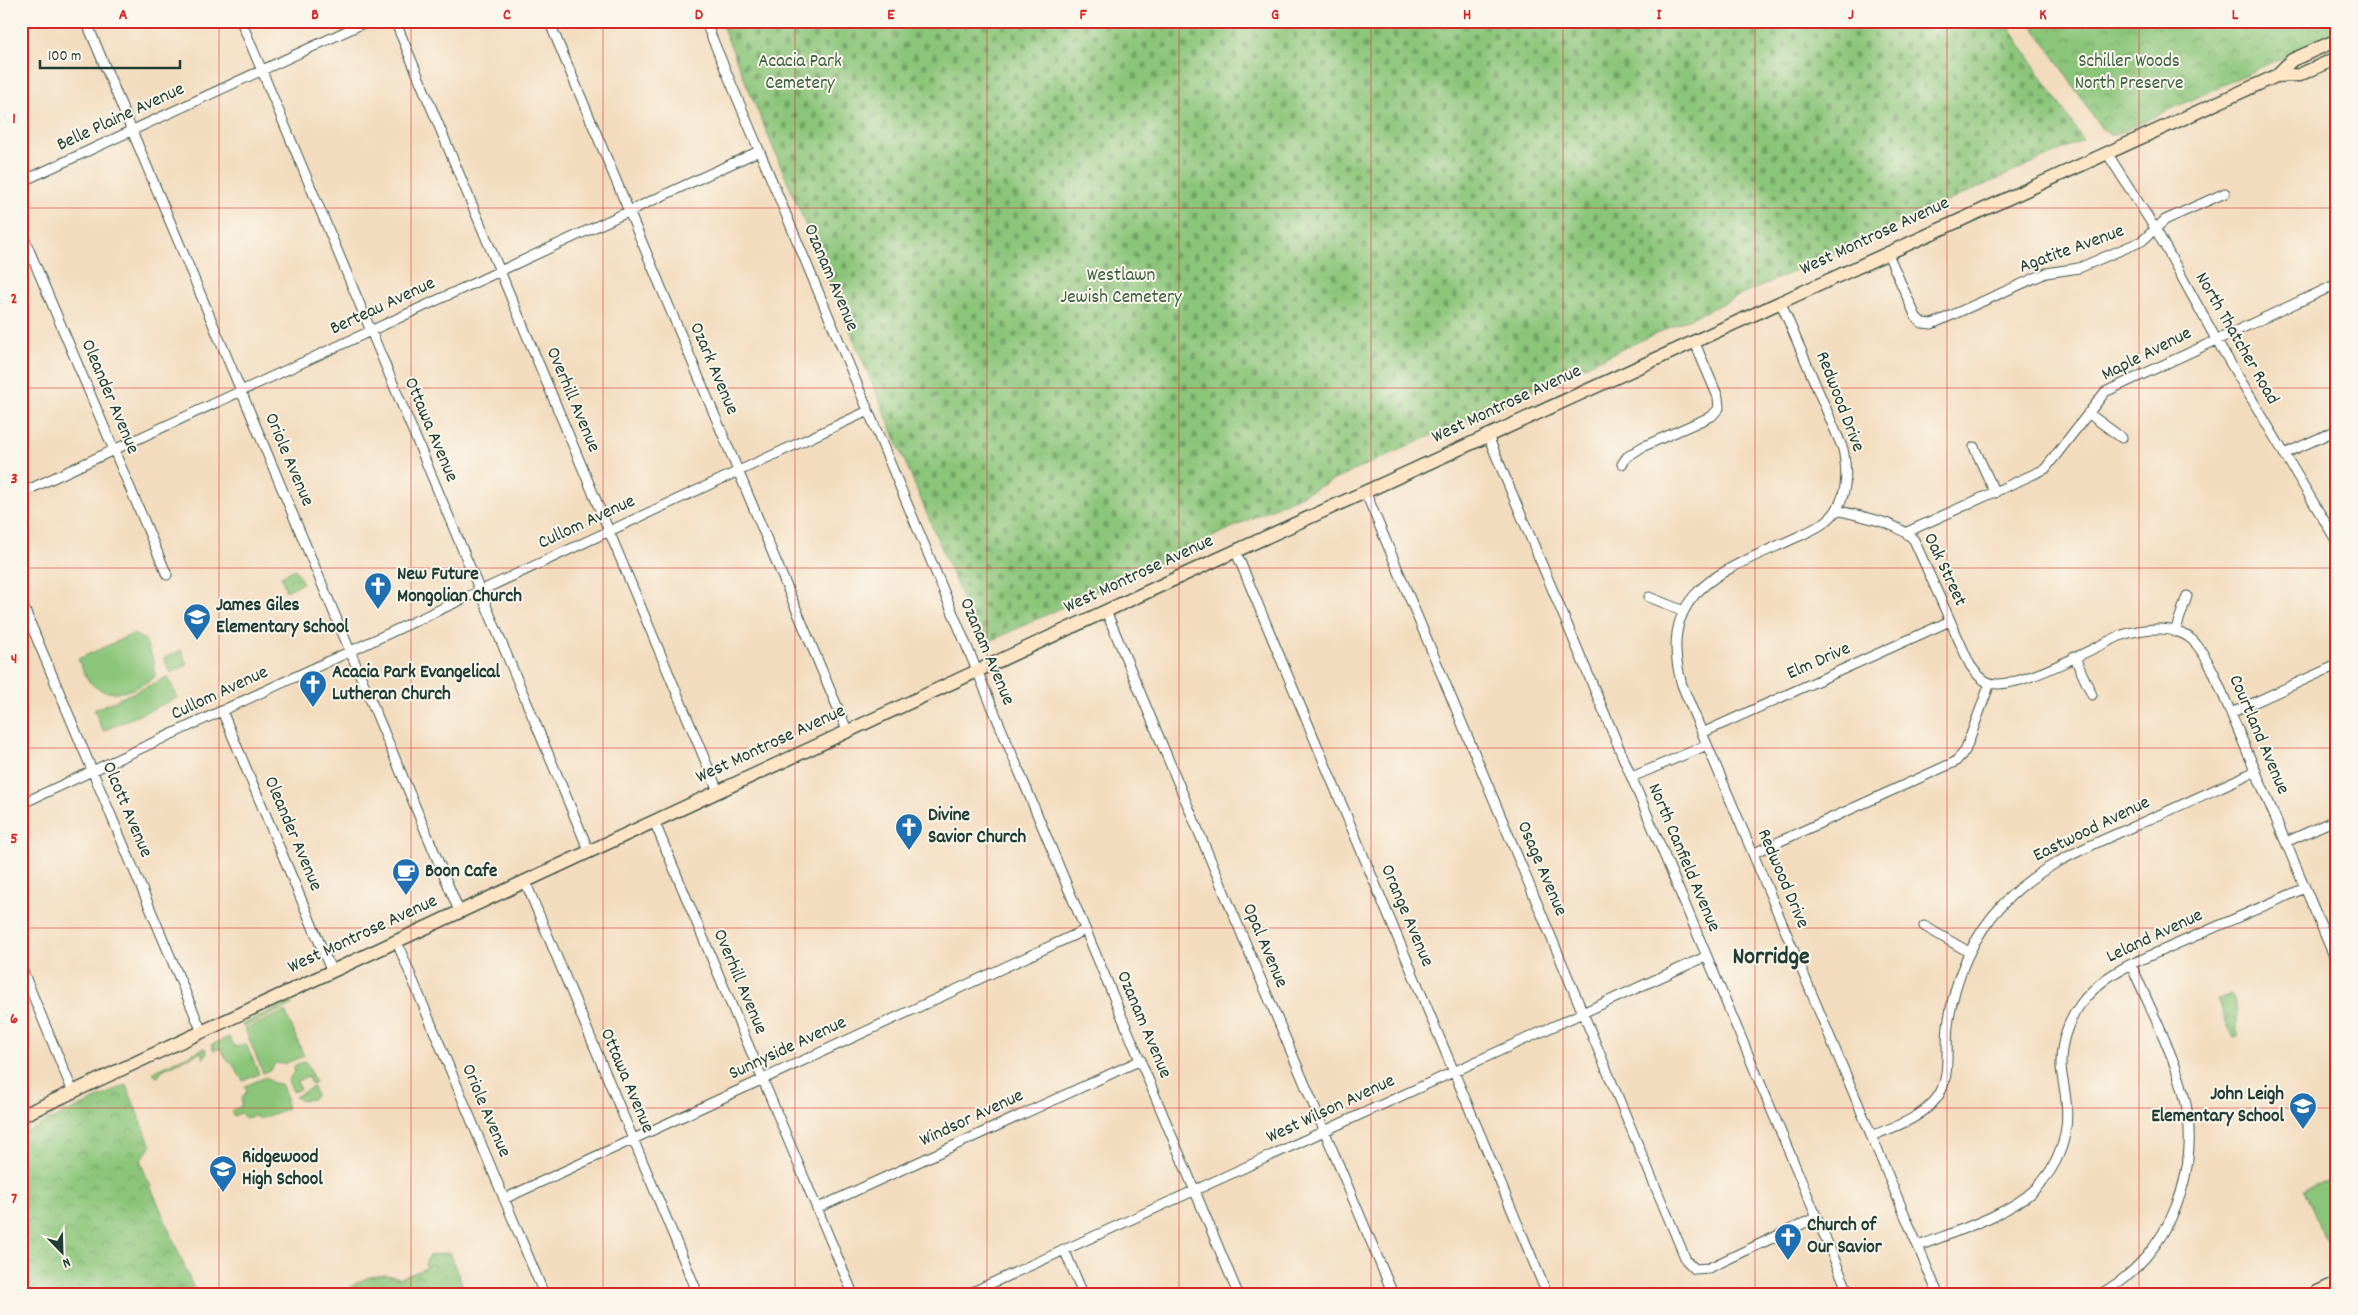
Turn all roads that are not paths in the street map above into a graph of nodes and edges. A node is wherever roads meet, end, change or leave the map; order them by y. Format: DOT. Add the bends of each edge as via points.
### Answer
graph roads {
  1 [pos="86,21"];
  2 [pos="241,21"];
  3 [pos="368,21"];
  4 [pos="395,21"];
  5 [pos="549,21"];
  6 [pos="705,21"];
  7 [pos="2337,40"];
  8 [pos="2337,58"];
  9 [pos="261,70"];
  10 [pos="2276,76"];
  11 [pos="132,130"];
  12 [pos="759,151"];
  13 [pos="2107,153"];
  14 [pos="21,182"];
  15 [pos="2225,193"];
  16 [pos="629,211"];
  17 [pos="2156,230"];
  18 [pos="21,231"];
  19 [pos="1887,252"];
  20 [pos="500,271"];
  21 [pos="2337,284"];
  22 [pos="1780,301"];
  23 [pos="371,331"];
  24 [pos="2216,339"];
  25 [pos="1694,340"];
  26 [pos="241,391"];
  27 [pos="868,411"];
  28 [pos="2088,413"];
  29 [pos="2337,430"];
  30 [pos="1487,434"];
  31 [pos="2122,438"];
  32 [pos="1974,448"];
  33 [pos="114,450"];
  34 [pos="2284,454"];
  35 [pos="1622,464"];
  36 [pos="738,471"];
  37 [pos="1365,491"];
  38 [pos="1995,493"];
  39 [pos="21,494"];
  40 [pos="1837,510"];
  41 [pos="609,531"];
  42 [pos="1908,532"];
  43 [pos="2337,542"];
  44 [pos="1236,552"];
  45 [pos="167,575"];
  46 [pos="480,591"];
  47 [pos="2187,596"];
  48 [pos="1649,597"];
  49 [pos="21,601"];
  50 [pos="1106,611"];
  51 [pos="1684,611"];
  52 [pos="1950,621"];
  53 [pos="2175,632"];
  54 [pos="350,651"];
  55 [pos="2074,656"];
  56 [pos="2337,665"];
  57 [pos="976,670"];
  58 [pos="1990,683"];
  59 [pos="2092,695"];
  60 [pos="222,711"];
  61 [pos="2231,713"];
  62 [pos="847,730"];
  63 [pos="1702,733"];
  64 [pos="1707,745"];
  65 [pos="92,771"];
  66 [pos="2256,771"];
  67 [pos="1632,777"];
  68 [pos="718,791"];
  69 [pos="21,804"];
  70 [pos="2337,819"];
  71 [pos="654,821"];
  72 [pos="2286,842"];
  73 [pos="589,851"];
  74 [pos="1754,853"];
  75 [pos="525,882"];
  76 [pos="2305,888"];
  77 [pos="459,911"];
  78 [pos="1924,926"];
  79 [pos="1085,930"];
  80 [pos="396,940"];
  81 [pos="1970,952"];
  82 [pos="1707,956"];
  83 [pos="2337,963"];
  84 [pos="2132,964"];
  85 [pos="21,967"];
  86 [pos="331,970"];
  87 [pos="1583,1012"];
  88 [pos="202,1032"];
  89 [pos="1140,1060"];
  90 [pos="1454,1072"];
  91 [pos="762,1079"];
  92 [pos="73,1092"];
  93 [pos="21,1116"];
  94 [pos="1325,1131"];
  95 [pos="1871,1136"];
  96 [pos="633,1139"];
  97 [pos="1195,1190"];
  98 [pos="504,1199"];
  99 [pos="818,1208"];
  100 [pos="1817,1217"];
  101 [pos="1919,1246"];
  102 [pos="1064,1250"];
  103 [pos="2337,1283"];
  104 [pos="544,1294"];
  105 [pos="698,1294"];
  106 [pos="853,1294"];
  107 [pos="968,1294"];
  108 [pos="1082,1294"];
  109 [pos="1238,1294"];
  110 [pos="1393,1294"];
  111 [pos="1547,1294"];
  112 [pos="1849,1294"];
  113 [pos="1938,1294"];
  114 [pos="2100,1294"];
  115 [pos="2312,1294"];
  1 -- 11 [label="street, Oriole Avenue"];
  2 -- 9 [label="street, Ottawa Avenue"];
  3 -- 9 [label="street, Belle Plaine Avenue"];
  4 -- 20 [label="street, Overhill Avenue"];
  5 -- 16 [label="street, Ozark Avenue"];
  6 -- 12 [label="street, Ozanam Avenue"];
  7 -- 10 [label="street, West Montrose Avenue" via="2292,60"];
  8 -- 10 [label="street, West Montrose Avenue" via="2299,75"];
  9 -- 11 [label="street, Belle Plaine Avenue"];
  9 -- 23 [label="street, Ottawa Avenue"];
  10 -- 13 [label="street, West Montrose Avenue"];
  11 -- 14 [label="street, Belle Plaine Avenue"];
  11 -- 26 [label="street, Oriole Avenue"];
  12 -- 16 [label="street, Berteau Avenue"];
  12 -- 27 [label="street, Ozanam Avenue"];
  13 -- 17 [label="street, North Thatcher Road"];
  13 -- 19 [label="street, West Montrose Avenue"];
  15 -- 17 [label="street, Agatite Avenue" via="2165,220"];
  16 -- 20 [label="street, Berteau Avenue"];
  16 -- 36 [label="street, Ozark Avenue"];
  17 -- 19 [label="street, Agatite Avenue" via="2142,241 2087,266 2046,273 1937,323 1922,323 1913,313"];
  17 -- 24 [label="street, North Thatcher Road"];
  18 -- 33 [label="street, Oleander Avenue"];
  19 -- 22 [label="street, West Montrose Avenue"];
  20 -- 23 [label="street, Berteau Avenue"];
  20 -- 41 [label="street, Overhill Avenue"];
  21 -- 24 [label="street, Maple Avenue"];
  22 -- 25 [label="street, West Montrose Avenue"];
  22 -- 40 [label="street, Redwood Drive" via="1843,449 1846,482"];
  23 -- 26 [label="street, Berteau Avenue"];
  23 -- 46 [label="street, Ottawa Avenue"];
  24 -- 28 [label="street, Maple Avenue" via="2105,392"];
  24 -- 34 [label="street, North Thatcher Road"];
  25 -- 30 [label="street, West Montrose Avenue"];
  25 -- 35 [label="street" via="1718,397 1719,408 1712,416 1634,451"];
  26 -- 33 [label="street, Berteau Avenue"];
  26 -- 54 [label="street, Oriole Avenue"];
  27 -- 36 [label="street, Cullom Avenue"];
  27 -- 57 [label="street, Ozanam Avenue"];
  28 -- 31 [label="street"];
  28 -- 38 [label="street, Maple Avenue" via="2045,469"];
  29 -- 34 [label="street"];
  30 -- 37 [label="street, West Montrose Avenue"];
  30 -- 67 [label="street, North Canfield Avenue"];
  32 -- 38 [label="street"];
  33 -- 39 [label="street, Berteau Avenue"];
  33 -- 45 [label="street, Oleander Avenue"];
  34 -- 43 [label="street, North Thatcher Road"];
  36 -- 41 [label="street, Cullom Avenue"];
  36 -- 62 [label="street, Ozark Avenue"];
  37 -- 44 [label="street, West Montrose Avenue"];
  37 -- 87 [label="street, Osage Avenue"];
  38 -- 42 [label="street, Maple Avenue"];
  40 -- 42 [label="street, Oak Street"];
  40 -- 51 [label="street, Redwood Drive" via="1815,529 1711,579 1699,589"];
  41 -- 46 [label="street, Cullom Avenue"];
  41 -- 68 [label="street, Overhill Avenue"];
  42 -- 52 [label="street, Oak Street" via="1921,552"];
  44 -- 50 [label="street, West Montrose Avenue"];
  44 -- 90 [label="street, Orange Avenue"];
  46 -- 54 [label="street, Cullom Avenue"];
  46 -- 73 [label="street, Ottawa Avenue"];
  47 -- 53 [label="street"];
  48 -- 51 [label="street"];
  49 -- 65 [label="street, Olcott Avenue"];
  50 -- 57 [label="street, West Montrose Avenue"];
  50 -- 94 [label="street, Opal Avenue"];
  51 -- 63 [label="street, Redwood Drive" via="1677,635 1675,660"];
  52 -- 58 [label="street, Oak Street" via="1970,665"];
  52 -- 63 [label="street, Elm Drive"];
  53 -- 55 [label="street, Courtland Avenue" via="2137,630"];
  53 -- 61 [label="street, Courtland Avenue" via="2196,643 2213,671"];
  54 -- 60 [label="street, Cullom Avenue"];
  54 -- 77 [label="street, Oriole Avenue"];
  55 -- 58 [label="street, Courtland Avenue" via="2020,682"];
  55 -- 59 [label="street"];
  56 -- 61 [label="street"];
  57 -- 62 [label="street, West Montrose Avenue"];
  57 -- 79 [label="street, Ozanam Avenue"];
  58 -- 74 [label="street" via="1965,751 1954,762"];
  60 -- 65 [label="street, Cullom Avenue"];
  60 -- 86 [label="street, Oleander Avenue"];
  61 -- 66 [label="street, Courtland Avenue"];
  62 -- 68 [label="street, West Montrose Avenue"];
  63 -- 64 [label="street, Redwood Drive"];
  64 -- 67 [label="street"];
  64 -- 74 [label="street, Redwood Drive"];
  65 -- 69 [label="street, Cullom Avenue"];
  65 -- 88 [label="street, Olcott Avenue"];
  66 -- 72 [label="street, Courtland Avenue"];
  66 -- 81 [label="street, Eastwood Avenue" via="2053,864 2034,876 2003,904 1979,934"];
  67 -- 82 [label="street, North Canfield Avenue"];
  68 -- 71 [label="street, West Montrose Avenue"];
  70 -- 72 [label="street"];
  71 -- 73 [label="street, West Montrose Avenue"];
  71 -- 91 [label="street, Overhill Avenue"];
  72 -- 76 [label="street, Courtland Avenue"];
  73 -- 75 [label="street, West Montrose Avenue"];
  74 -- 95 [label="street, Redwood Drive"];
  75 -- 77 [label="street, West Montrose Avenue"];
  75 -- 96 [label="street, Ottawa Avenue"];
  76 -- 83 [label="street, Courtland Avenue"];
  76 -- 84 [label="street, Leland Avenue"];
  77 -- 80 [label="street, West Montrose Avenue"];
  78 -- 81 [label="street"];
  79 -- 89 [label="street, Ozanam Avenue"];
  79 -- 91 [label="street, Sunnyside Avenue"];
  80 -- 86 [label="street, West Montrose Avenue"];
  80 -- 98 [label="street, Oriole Avenue"];
  81 -- 95 [label="street, Eastwood Avenue" via="1961,970 1951,1006 1943,1088 1936,1099 1915,1117"];
  82 -- 87 [label="street, West Wilson Avenue"];
  82 -- 100 [label="street, North Canfield Avenue"];
  84 -- 101 [label="street, Leland Avenue" via="2116,971 2095,987 2068,1024 2061,1066 2068,1122 2064,1142 2048,1174 2035,1190 2017,1203"];
  84 -- 114 [label="street" via="2181,1085 2187,1107 2189,1150 2178,1207 2164,1232 2137,1266"];
  85 -- 92 [label="street"];
  86 -- 88 [label="street, West Montrose Avenue"];
  87 -- 90 [label="street, West Wilson Avenue"];
  87 -- 100 [label="street, Osage Avenue" via="1686,1260 1695,1269 1708,1268"];
  88 -- 92 [label="street, West Montrose Avenue"];
  89 -- 97 [label="street, Ozanam Avenue"];
  89 -- 99 [label="street, Windsor Avenue"];
  90 -- 94 [label="street, West Wilson Avenue"];
  90 -- 111 [label="street, Orange Avenue"];
  91 -- 96 [label="street, Sunnyside Avenue"];
  91 -- 99 [label="street, Overhill Avenue"];
  92 -- 93 [label="street, West Montrose Avenue"];
  94 -- 97 [label="street, West Wilson Avenue"];
  94 -- 110 [label="street, Opal Avenue"];
  95 -- 101 [label="street, Redwood Drive"];
  96 -- 98 [label="street, Sunnyside Avenue"];
  96 -- 105 [label="street, Ottawa Avenue"];
  97 -- 102 [label="street, West Wilson Avenue"];
  97 -- 109 [label="street, Ozanam Avenue"];
  98 -- 104 [label="street, Oriole Avenue"];
  99 -- 106 [label="street, Overhill Avenue"];
  100 -- 112 [label="street, North Canfield Avenue"];
  101 -- 113 [label="street, Redwood Drive"];
  102 -- 107 [label="street, West Wilson Avenue"];
  102 -- 108 [label="street"];
  103 -- 115 [label="street"];
}
